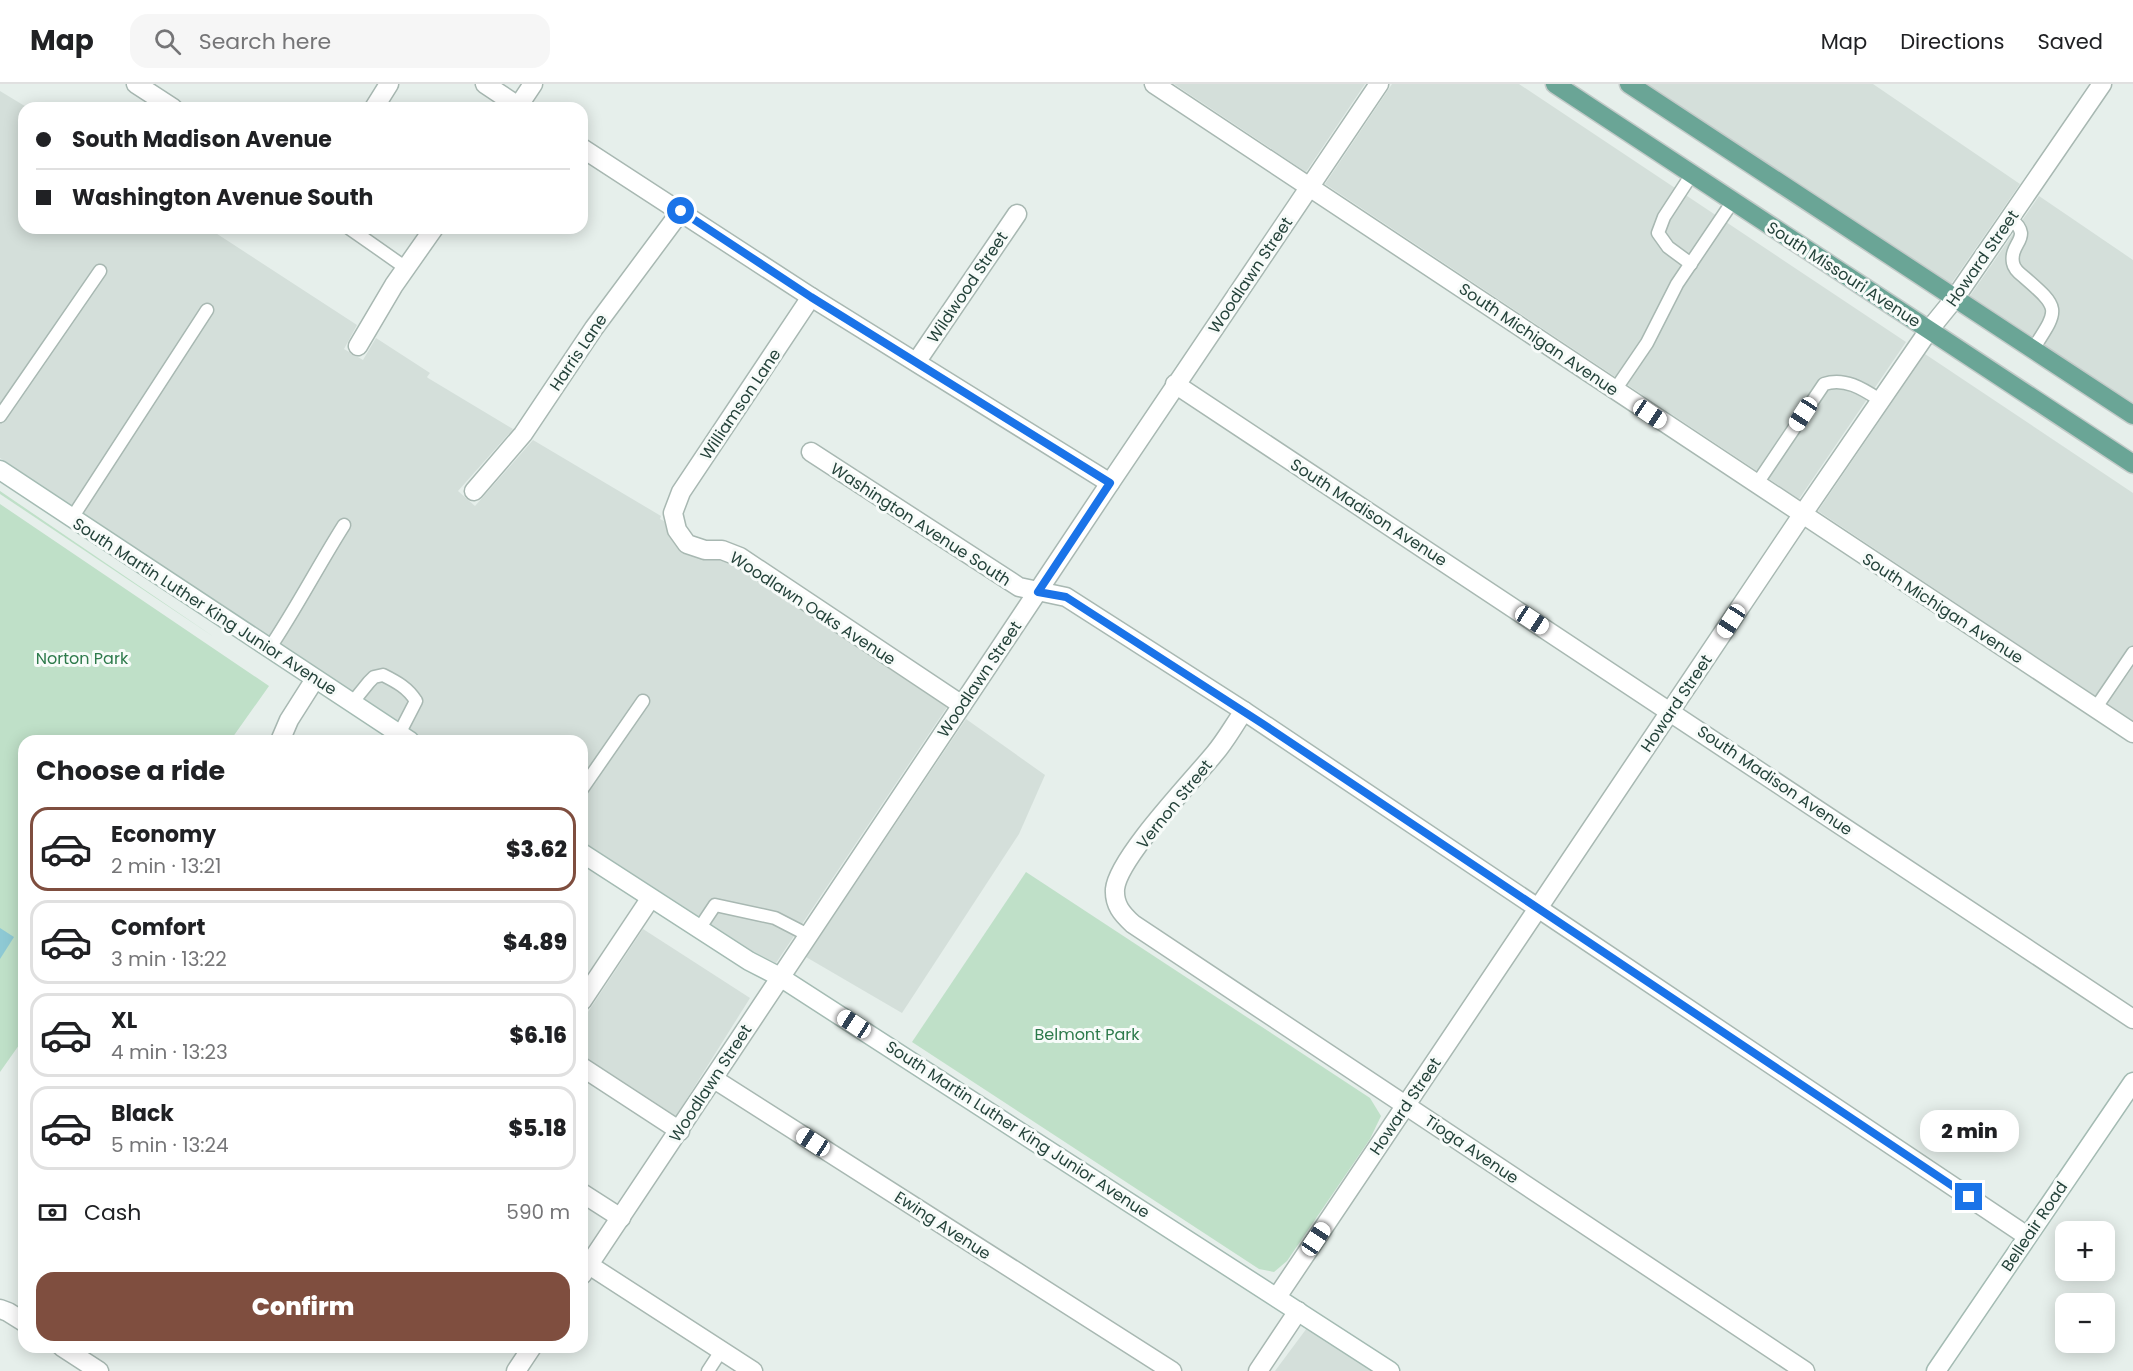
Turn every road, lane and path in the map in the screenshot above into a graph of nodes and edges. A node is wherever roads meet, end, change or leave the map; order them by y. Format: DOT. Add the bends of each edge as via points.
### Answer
graph roads {
  1 [pos="135,84"];
  2 [pos="389,84"];
  3 [pos="485,84"];
  4 [pos="533,84"];
  5 [pos="1154,84"];
  6 [pos="1379,84"];
  7 [pos="1555,84"];
  8 [pos="1629,84"];
  9 [pos="2102,84"];
  10 [pos="163,102"];
  11 [pos="378,102"];
  12 [pos="511,102"];
  13 [pos="521,102"];
  14 [pos="588,152"];
  15 [pos="1692,174"];
  16 [pos="1310,186"];
  17 [pos="1733,201"];
  18 [pos="681,211"];
  19 [pos="1017,214"];
  20 [pos="2010,218"];
  21 [pos="358,234"];
  22 [pos="430,234"];
  23 [pos="1691,264"];
  24 [pos="406,268"];
  25 [pos="100,271"];
  26 [pos="811,297"];
  27 [pos="1955,298"];
  28 [pos="207,310"];
  29 [pos="1929,330"];
  30 [pos="358,346"];
  31 [pos="2033,349"];
  32 [pos="917,361"];
  33 [pos="1175,384"];
  34 [pos="1615,390"];
  35 [pos="1880,400"];
  36 [pos="2133,415"];
  37 [pos="0,416"];
  38 [pos="811,452"];
  39 [pos="2133,464"];
  40 [pos="0,470"];
  41 [pos="1110,483"];
  42 [pos="1756,484"];
  43 [pos="474,491"];
  44 [pos="674,513"];
  45 [pos="1802,515"];
  46 [pos="72,518"];
  47 [pos="344,525"];
  48 [pos="1038,592"];
  49 [pos="269,649"];
  50 [pos="2133,653"];
  51 [pos="315,679"];
  52 [pos="643,701"];
  53 [pos="352,703"];
  54 [pos="962,705"];
  55 [pos="2095,709"];
  56 [pos="1244,711"];
  57 [pos="1671,711"];
  58 [pos="2133,733"];
  59 [pos="282,735"];
  60 [pos="401,735"];
  61 [pos="405,735"];
  62 [pos="588,780"];
  63 [pos="588,857"];
  64 [pos="650,898"];
  65 [pos="1115,900"];
  66 [pos="1539,908"];
  67 [pos="699,929"];
  68 [pos="807,935"];
  69 [pos="780,977"];
  70 [pos="588,992"];
  71 [pos="2133,1018"];
  72 [pos="588,1071"];
  73 [pos="714,1079"];
  74 [pos="2133,1082"];
  75 [pos="1406,1105"];
  76 [pos="680,1131"];
  77 [pos="588,1196"];
  78 [pos="621,1218"];
  79 [pos="2027,1236"];
  80 [pos="588,1266"];
  81 [pos="588,1272"];
  82 [pos="1277,1297"];
  83 [pos="0,1309"];
  84 [pos="1299,1311"];
  85 [pos="18,1318"];
  86 [pos="721,1351"];
  87 [pos="71,1353"];
  88 [pos="529,1353"];
  89 [pos="521,1369"];
  90 [pos="99,1371"];
  91 [pos="708,1371"];
  92 [pos="753,1371"];
  93 [pos="1172,1371"];
  94 [pos="1258,1371"];
  95 [pos="1390,1371"];
  96 [pos="1805,1371"];
  97 [pos="1936,1371"];
  1 -- 10 [label="street"];
  2 -- 11 [label="street"];
  3 -- 12 [label="street"];
  4 -- 13 [label="street"];
  5 -- 16 [label="street, South Michigan Avenue"];
  6 -- 16 [label="street, Woodlawn Street"];
  7 -- 15 [label="main road, South Missouri Avenue"];
  8 -- 27 [label="main road"];
  9 -- 20 [label="street, Howard Street"];
  14 -- 18 [label="street"];
  15 -- 17 [label="main road, South Missouri Avenue"];
  15 -- 23 [label="lane" via="1664,217 1658,234"];
  16 -- 33 [label="street, Woodlawn Street"];
  16 -- 34 [label="street, South Michigan Avenue"];
  17 -- 23 [label="lane"];
  17 -- 29 [label="main road, South Missouri Avenue"];
  18 -- 26 [label="street"];
  18 -- 43 [label="street, Harris Lane" via="594,328 523,434"];
  19 -- 32 [label="street, Wildwood Street"];
  20 -- 27 [label="street, Howard Street"];
  20 -- 31 [label="lane" via="2020,226 2022,235 2012,263 2048,298 2053,310 2051,321"];
  21 -- 24 [label="lane"];
  22 -- 24 [label="street"];
  23 -- 34 [label="lane" via="1647,344"];
  24 -- 30 [label="street"];
  25 -- 37 [label="lane"];
  26 -- 32 [label="street"];
  26 -- 44 [label="street, Williamson Lane" via="681,492"];
  27 -- 29 [label="street, Howard Street"];
  27 -- 31 [label="main road"];
  28 -- 46 [label="lane"];
  29 -- 35 [label="street, Howard Street"];
  29 -- 39 [label="main road, South Missouri Avenue"];
  31 -- 36 [label="main road"];
  32 -- 41 [label="street"];
  33 -- 41 [label="street, Woodlawn Street"];
  33 -- 57 [label="street, South Madison Avenue"];
  34 -- 42 [label="street, South Michigan Avenue"];
  35 -- 42 [label="lane" via="1843,382 1824,384"];
  35 -- 45 [label="street, Howard Street"];
  38 -- 48 [label="street, Washington Avenue South" via="1019,587"];
  40 -- 46 [label="street, South Martin Luther King Junior Avenue"];
  41 -- 48 [label="street, Woodlawn Street"];
  42 -- 45 [label="street, South Michigan Avenue"];
  44 -- 54 [label="street, Woodlawn Oaks Avenue" via="677,530 687,544 740,557"];
  45 -- 55 [label="street, South Michigan Avenue"];
  45 -- 57 [label="street, Howard Street"];
  46 -- 49 [label="street, South Martin Luther King Junior Avenue"];
  47 -- 49 [label="lane"];
  48 -- 54 [label="street, Woodlawn Street"];
  48 -- 56 [label="street, Washington Avenue South" via="1066,597"];
  49 -- 51 [label="street, South Martin Luther King Junior Avenue"];
  50 -- 55 [label="lane"];
  51 -- 53 [label="street, South Martin Luther King Junior Avenue"];
  51 -- 59 [label="street"];
  52 -- 62 [label="lane"];
  53 -- 60 [label="street, South Martin Luther King Junior Avenue"];
  53 -- 61 [label="lane" via="374,678 383,675 399,683 416,702"];
  54 -- 68 [label="street, Woodlawn Street"];
  55 -- 58 [label="street, South Michigan Avenue"];
  56 -- 65 [label="street, Vernon Street" via="1120,873"];
  56 -- 66 [label="street, Washington Avenue South"];
  57 -- 66 [label="street, Howard Street"];
  57 -- 71 [label="street, South Madison Avenue"];
  63 -- 64 [label="street, South Martin Luther King Junior Avenue"];
  64 -- 67 [label="street, South Martin Luther King Junior Avenue"];
  64 -- 70 [label="street"];
  65 -- 75 [label="street, Tioga Avenue" via="1133,924"];
  66 -- 75 [label="street, Howard Street"];
  66 -- 79 [label="street, Washington Avenue South"];
  67 -- 68 [label="lane" via="715,905 775,918"];
  67 -- 69 [label="street, South Martin Luther King Junior Avenue"];
  68 -- 69 [label="street, Woodlawn Street"];
  69 -- 73 [label="street, Woodlawn Street"];
  69 -- 82 [label="street, South Martin Luther King Junior Avenue"];
  72 -- 76 [label="street"];
  73 -- 76 [label="street, Woodlawn Street"];
  73 -- 93 [label="street, Ewing Avenue"];
  74 -- 79 [label="street, Belleair Road"];
  75 -- 82 [label="street, Howard Street"];
  75 -- 96 [label="street, Tioga Avenue"];
  76 -- 78 [label="street, Woodlawn Street"];
  77 -- 78 [label="street"];
  78 -- 80 [label="street, Woodlawn Street"];
  79 -- 97 [label="street, Belleair Road"];
  81 -- 86 [label="street"];
  82 -- 84 [label="street, South Martin Luther King Junior Avenue"];
  83 -- 85 [label="street"];
  84 -- 94 [label="street"];
  84 -- 95 [label="street, South Martin Luther King Junior Avenue"];
  86 -- 91 [label="lane"];
  86 -- 92 [label="street"];
  87 -- 90 [label="street"];
  88 -- 89 [label="street"];
}
